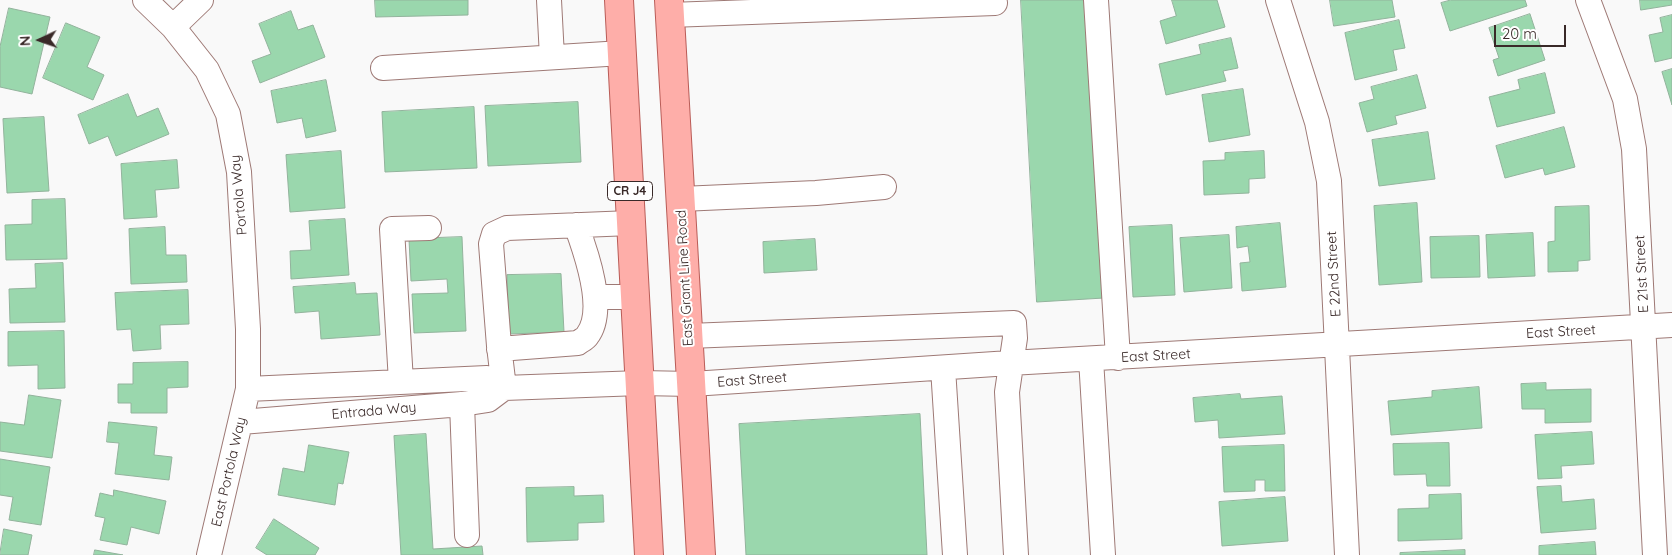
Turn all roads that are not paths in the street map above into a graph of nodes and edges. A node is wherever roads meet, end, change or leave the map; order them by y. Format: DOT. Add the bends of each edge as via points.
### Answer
graph roads {
  1 [pos="145,0"];
  2 [pos="201,0"];
  3 [pos="549,0"];
  4 [pos="618,0"];
  5 [pos="1096,0"];
  6 [pos="1278,0"];
  7 [pos="1588,0"];
  8 [pos="995,3"];
  9 [pos="670,7"];
  10 [pos="174,27"];
  11 [pos="622,53"];
  12 [pos="552,57"];
  13 [pos="384,68"];
  14 [pos="884,187"];
  15 [pos="681,199"];
  16 [pos="631,223"];
  17 [pos="576,225"];
  18 [pos="429,228"];
  19 [pos="595,295"];
  20 [pos="636,297"];
  21 [pos="1672,325"];
  22 [pos="1644,327"];
  23 [pos="689,336"];
  24 [pos="1337,345"];
  25 [pos="499,349"];
  26 [pos="1118,358"];
  27 [pos="1091,359"];
  28 [pos="1010,363"];
  29 [pos="943,368"];
  30 [pos="401,382"];
  31 [pos="640,383"];
  32 [pos="692,384"];
  33 [pos="504,388"];
  34 [pos="248,389"];
  35 [pos="462,404"];
  36 [pos="241,422"];
  37 [pos="467,535"];
  38 [pos="209,555"];
  39 [pos="649,555"];
  40 [pos="701,555"];
  41 [pos="955,555"];
  42 [pos="1016,555"];
  43 [pos="1102,555"];
  44 [pos="1347,555"];
  45 [pos="1655,555"];
  1 -- 10 [label="street, Portola Way"];
  2 -- 10 [label="street"];
  3 -- 12 [label="street"];
  4 -- 11 [label="main road, CR J4"];
  5 -- 26 [label="street"];
  6 -- 24 [label="street, E 22nd Street" via="1317,122 1329,181"];
  7 -- 22 [label="street, E 21st Street" via="1625,100 1634,150"];
  8 -- 9 [label="street"];
  9 -- 15 [label="main road, East Grant Line Road"];
  10 -- 34 [label="street, Portola Way" via="207,70 228,114 239,172"];
  11 -- 12 [label="street"];
  11 -- 16 [label="main road, CR J4"];
  12 -- 13 [label="street"];
  14 -- 15 [label="street"];
  15 -- 23 [label="main road, East Grant Line Road"];
  16 -- 17 [label="street"];
  16 -- 20 [label="main road, CR J4"];
  17 -- 19 [label="street" via="589,259"];
  17 -- 25 [label="street" via="507,228 494,234 491,244"];
  18 -- 30 [label="street" via="392,230"];
  19 -- 20 [label="street" via="602,298"];
  19 -- 25 [label="street" via="594,320 587,336 578,343"];
  20 -- 31 [label="main road, CR J4"];
  21 -- 22 [label="street, East Street"];
  22 -- 24 [label="street, East Street"];
  22 -- 45 [label="street, E 21st Street"];
  23 -- 28 [label="street" via="1014,324"];
  23 -- 32 [label="main road, East Grant Line Road"];
  24 -- 26 [label="street, East Street"];
  24 -- 44 [label="street, E 22nd Street"];
  25 -- 33 [label="street"];
  26 -- 27 [label="street, East Street"];
  27 -- 28 [label="street, East Street"];
  27 -- 43 [label="street"];
  28 -- 29 [label="street, East Street"];
  28 -- 42 [label="street" via="1007,392"];
  29 -- 32 [label="street, East Street"];
  29 -- 41 [label="street"];
  30 -- 33 [label="street, Entrada Way" via="487,378"];
  30 -- 34 [label="street, Entrada Way"];
  31 -- 32 [label="street, East Street"];
  31 -- 33 [label="street, Entrada Way"];
  31 -- 39 [label="main road, CR J4"];
  32 -- 40 [label="main road, East Grant Line Road"];
  33 -- 35 [label="street, Entrada Way" via="488,400"];
  34 -- 36 [label="street, East Portola Way"];
  35 -- 36 [label="street, Entrada Way"];
  35 -- 37 [label="street"];
  36 -- 38 [label="street, East Portola Way"];
}
